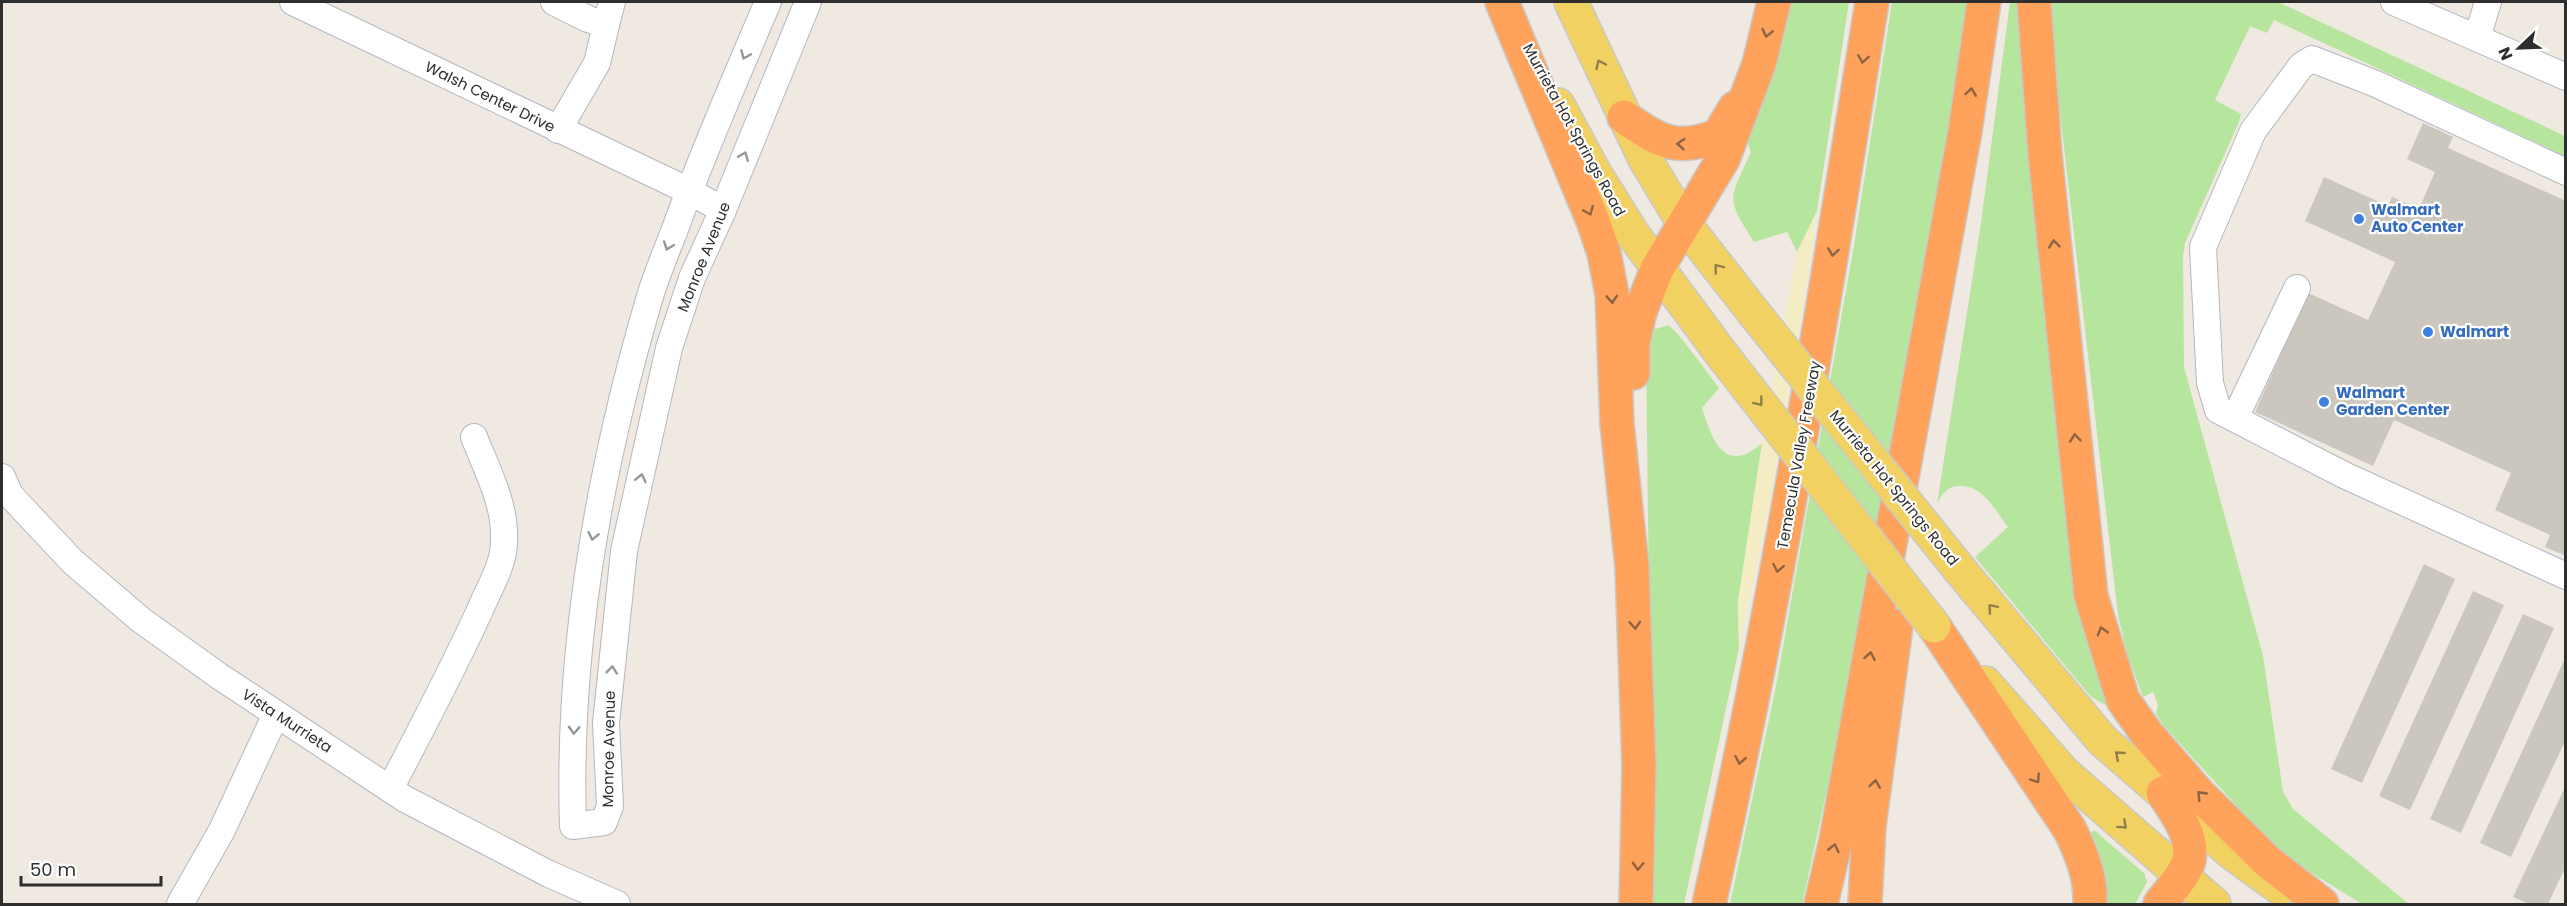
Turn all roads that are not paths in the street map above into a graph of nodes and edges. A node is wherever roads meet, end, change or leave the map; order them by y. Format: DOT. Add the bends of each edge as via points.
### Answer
graph roads {
  1 [pos="293,2"];
  2 [pos="554,2"];
  3 [pos="768,2"];
  4 [pos="808,2"];
  5 [pos="1504,2"];
  6 [pos="1571,2"];
  7 [pos="1774,2"];
  8 [pos="1872,2"];
  9 [pos="1984,2"];
  10 [pos="2034,2"];
  11 [pos="2394,2"];
  12 [pos="2488,2"];
  13 [pos="609,13"];
  14 [pos="2477,38"];
  15 [pos="1759,64"];
  16 [pos="2565,77"];
  17 [pos="1624,117"];
  18 [pos="558,130"];
  19 [pos="1965,131"];
  20 [pos="2565,172"];
  21 [pos="689,191"];
  22 [pos="723,210"];
  23 [pos="1683,222"];
  24 [pos="1657,269"];
  25 [pos="2297,288"];
  26 [pos="2235,418"];
  27 [pos="474,437"];
  28 [pos="2,477"];
  29 [pos="1632,567"];
  30 [pos="2565,576"];
  31 [pos="1934,626"];
  32 [pos="276,714"];
  33 [pos="390,789"];
  34 [pos="2163,793"];
  35 [pos="2180,876"];
  36 [pos="180,904"];
  37 [pos="617,904"];
  38 [pos="1636,904"];
  39 [pos="1708,904"];
  40 [pos="1821,904"];
  41 [pos="1865,904"];
  42 [pos="2091,904"];
  43 [pos="2160,904"];
  44 [pos="2214,904"];
  45 [pos="2303,904"];
  46 [pos="2322,904"];
  1 -- 18 [label="street, Walsh Center Drive"];
  2 -- 13 [label="street" via="588,19"];
  3 -- 21 [label="street, Monroe Avenue, one-way"];
  22 -- 4 [label="street, Monroe Avenue, one-way"];
  5 -- 24 [label="main road, Murrieta Hot Springs Road" via="1594,172"];
  5 -- 29 [label="highway, one-way" via="1604,253 1612,294 1617,424"];
  17 -- 6 [label="main road, Murrieta Hot Springs Road, one-way"];
  7 -- 15 [label="highway, one-way"];
  8 -- 39 [label="highway, Temecula Valley Freeway, one-way" via="1781,556"];
  19 -- 9 [label="highway, one-way"];
  46 -- 10 [label="highway, one-way" via="2267,861 2199,794 2123,700 2091,596 2045,154"];
  11 -- 14 [label="street"];
  12 -- 14 [label="street"];
  13 -- 18 [label="street" via="597,63"];
  14 -- 16 [label="street"];
  15 -- 17 [label="highway, one-way" via="1719,135 1703,142 1685,146 1666,142"];
  15 -- 23 [label="highway" via="1723,159"];
  17 -- 23 [label="main road, Murrieta Hot Springs Road"];
  18 -- 21 [label="street, Walsh Center Drive"];
  40 -- 19 [label="highway, one-way" via="1836,840"];
  41 -- 19 [label="highway, one-way" via="1869,826"];
  20 -- 26 [label="street" via="2330,64 2312,59 2301,66 2253,131 2203,247 2210,383 2218,410"];
  21 -- 22 [label="street, Walsh Center Drive"];
  21 -- 22 [label="street, Monroe Avenue, one-way" via="652,291 590,551 577,688 573,826 604,822 610,806 606,723 624,551 669,348 692,278"];
  23 -- 24 [label="highway"];
  34 -- 23 [label="main road, Murrieta Hot Springs Road, one-way, bridge" via="2102,740 1960,570"];
  24 -- 29 [label="highway" via="1633,342"];
  24 -- 31 [label="main road, Murrieta Hot Springs Road, one-way, bridge"];
  25 -- 26 [label="street"];
  26 -- 30 [label="street" via="2344,475"];
  27 -- 33 [label="street" via="502,514 505,543 500,565 453,668"];
  28 -- 32 [label="street, Vista Murrieta" via="10,495 82,569 141,620"];
  29 -- 38 [label="highway, one-way" via="1640,766"];
  31 -- 35 [label="main road, Murrieta Hot Springs Road, one-way" via="2063,772"];
  31 -- 42 [label="highway, one-way" via="2070,830 2085,860"];
  32 -- 33 [label="street, Vista Murrieta"];
  32 -- 36 [label="street" via="222,830"];
  33 -- 37 [label="street, Vista Murrieta" via="549,874"];
  34 -- 35 [label="highway" via="2180,819 2187,840 2189,860"];
  34 -- 45 [label="main road, Murrieta Hot Springs Road" via="2232,853"];
  35 -- 43 [label="highway"];
  35 -- 44 [label="main road, Murrieta Hot Springs Road"];
}
